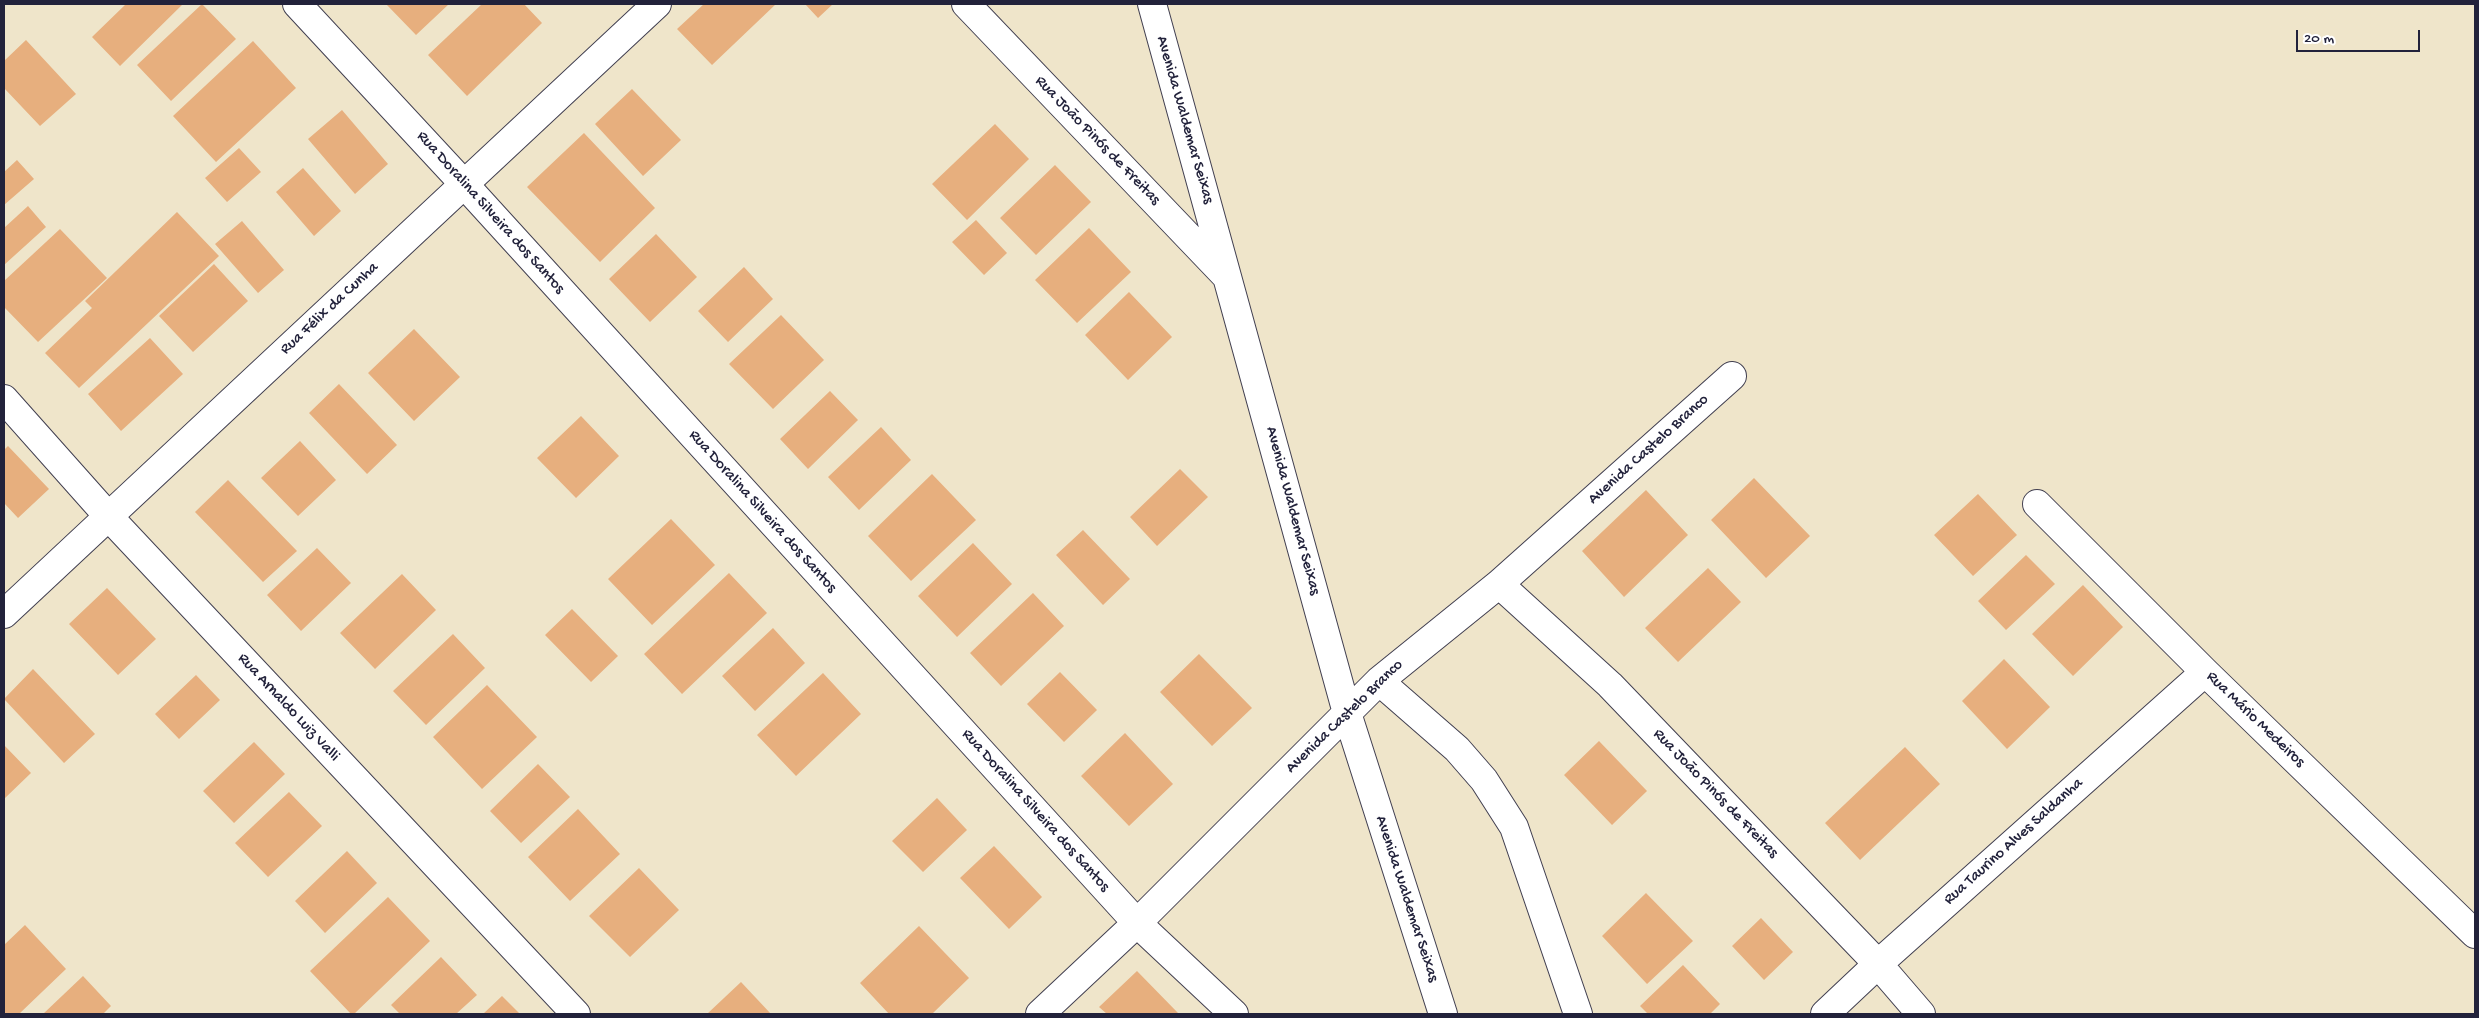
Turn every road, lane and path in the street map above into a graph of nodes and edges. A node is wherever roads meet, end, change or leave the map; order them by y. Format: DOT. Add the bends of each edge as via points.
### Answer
graph roads {
  1 [pos="297,4"];
  2 [pos="657,4"];
  3 [pos="966,4"];
  4 [pos="1152,4"];
  5 [pos="464,184"];
  6 [pos="1228,278"];
  7 [pos="1732,376"];
  8 [pos="4,399"];
  9 [pos="2037,504"];
  10 [pos="109,517"];
  11 [pos="1499,584"];
  12 [pos="4,614"];
  13 [pos="2205,672"];
  14 [pos="1379,681"];
  15 [pos="1347,713"];
  16 [pos="1137,923"];
  17 [pos="2475,934"];
  18 [pos="1878,964"];
  19 [pos="576,1014"];
  20 [pos="1040,1014"];
  21 [pos="1234,1014"];
  22 [pos="1443,1014"];
  23 [pos="1578,1014"];
  24 [pos="1824,1014"];
  25 [pos="1921,1014"];
  1 -- 5 [label="street, Rua Doralina Silveira dos Santos"];
  2 -- 5 [label="street, Rua Félix da Cunha"];
  3 -- 6 [label="street, Rua João Pinós de Freitas"];
  4 -- 6 [label="street, Avenida Waldemar Seixas"];
  5 -- 10 [label="street, Rua Félix da Cunha"];
  5 -- 16 [label="street, Rua Doralina Silveira dos Santos"];
  6 -- 15 [label="street, Avenida Waldemar Seixas"];
  7 -- 11 [label="street, Avenida Castelo Branco"];
  8 -- 10 [label="street, Rua Arnaldo Luiz Valli"];
  9 -- 13 [label="street, Rua Mário Medeiros"];
  10 -- 12 [label="street, Rua Félix da Cunha"];
  10 -- 19 [label="street, Rua Arnaldo Luiz Valli"];
  11 -- 14 [label="street, Avenida Castelo Branco"];
  11 -- 18 [label="street, Rua João Pinós de Freitas" via="1610,685"];
  13 -- 17 [label="street, Rua Mário Medeiros"];
  13 -- 18 [label="street, Rua Taurino Alves Saldanha"];
  14 -- 15 [label="street, Avenida Castelo Branco"];
  14 -- 23 [label="street" via="1457,749 1484,780 1514,827"];
  15 -- 16 [label="street, Avenida Castelo Branco"];
  15 -- 22 [label="street, Avenida Waldemar Seixas"];
  16 -- 20 [label="street, Avenida Castelo Branco"];
  16 -- 21 [label="street, Rua Doralina Silveira dos Santos"];
  18 -- 24 [label="street, Rua Taurino Alves Saldanha"];
  18 -- 25 [label="street, Rua João Pinós de Freitas"];
}
